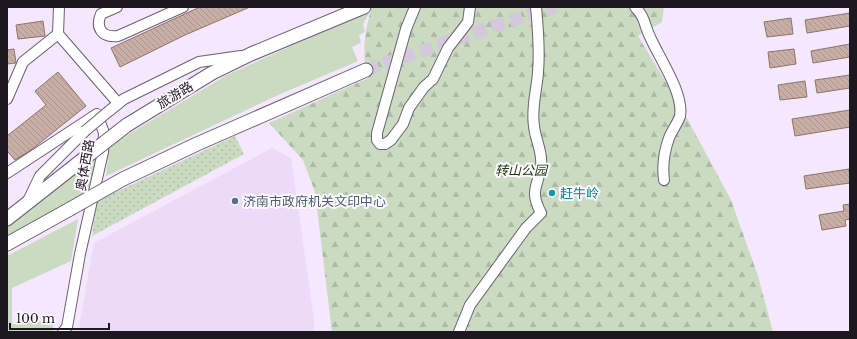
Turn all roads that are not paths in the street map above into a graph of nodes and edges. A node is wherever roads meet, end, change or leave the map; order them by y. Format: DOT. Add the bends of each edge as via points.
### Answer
graph roads {
  1 [pos="59,7"];
  2 [pos="117,7"];
  3 [pos="183,7"];
  4 [pos="364,7"];
  5 [pos="415,7"];
  6 [pos="470,7"];
  7 [pos="536,7"];
  8 [pos="635,7"];
  9 [pos="58,34"];
  10 [pos="251,54"];
  11 [pos="366,70"];
  12 [pos="7,99"];
  13 [pos="118,104"];
  14 [pos="7,173"];
  15 [pos="664,180"];
  16 [pos="28,203"];
  17 [pos="7,219"];
  18 [pos="7,244"];
  19 [pos="66,330"];
  20 [pos="459,332"];
  1 -- 9 [label="street"];
  2 -- 3 [label="street" via="101,14 98,22 102,34 118,36"];
  4 -- 10 [label="main road, 旅游路"];
  5 -- 6 [label="street" via="406,29 377,133 380,144 391,140 403,124 409,108 433,79 448,48 468,22"];
  7 -- 20 [label="street" via="539,37 538,73 533,98 534,127 541,165 535,186 536,202 541,213 526,228 470,305"];
  8 -- 15 [label="street" via="643,14 650,38 675,86 680,106 680,116 669,138 662,165"];
  9 -- 12 [label="street" via="23,62"];
  9 -- 13 [label="street"];
  10 -- 13 [label="street" via="199,62"];
  10 -- 16 [label="main road, 旅游路, bridge" via="212,73 127,125"];
  11 -- 18 [label="main road, bridge" via="123,179"];
  13 -- 16 [label="street, bridge" via="85,131 40,176"];
  14 -- 19 [label="street, 奥体西路" via="97,114 104,133 103,152"];
  16 -- 17 [label="main road, 旅游路"];
}
